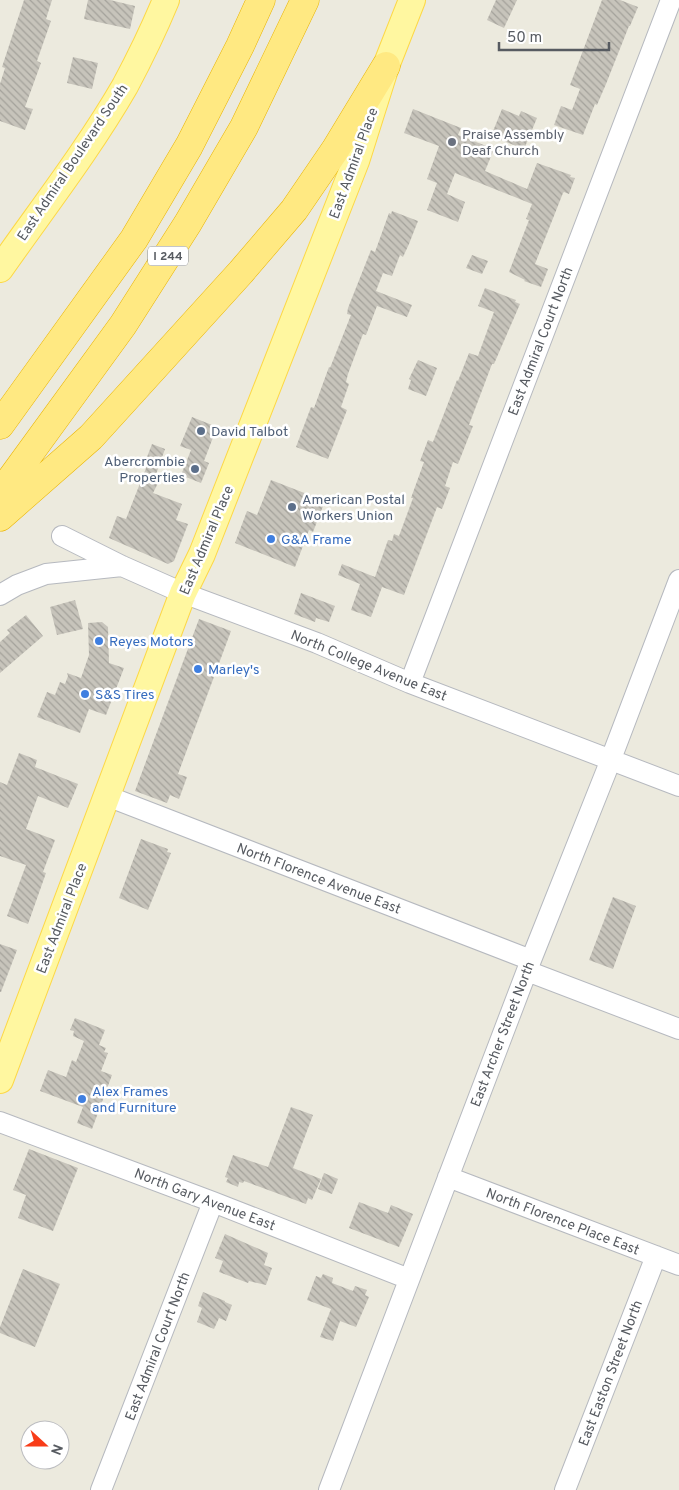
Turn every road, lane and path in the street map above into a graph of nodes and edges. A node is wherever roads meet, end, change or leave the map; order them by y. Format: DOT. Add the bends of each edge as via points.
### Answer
graph roads {
  1 [pos="166,0"];
  2 [pos="261,0"];
  3 [pos="305,0"];
  4 [pos="412,0"];
  5 [pos="671,0"];
  6 [pos="386,66"];
  7 [pos="0,269"];
  8 [pos="0,425"];
  9 [pos="0,494"];
  10 [pos="0,517"];
  11 [pos="62,536"];
  12 [pos="122,566"];
  13 [pos="679,580"];
  14 [pos="183,593"];
  15 [pos="0,595"];
  16 [pos="410,683"];
  17 [pos="610,760"];
  18 [pos="679,786"];
  19 [pos="106,796"];
  20 [pos="529,966"];
  21 [pos="679,1029"];
  22 [pos="0,1080"];
  23 [pos="0,1122"];
  24 [pos="448,1177"];
  25 [pos="213,1202"];
  26 [pos="656,1256"];
  27 [pos="679,1265"];
  28 [pos="409,1279"];
  29 [pos="101,1490"];
  30 [pos="329,1490"];
  31 [pos="565,1490"];
  1 -- 7 [label="main road, East Admiral Boulevard South" via="148,42 99,127"];
  2 -- 8 [label="highway, I 244" via="189,146 134,239"];
  3 -- 9 [label="highway, I 244" via="244,127 188,224 123,325"];
  4 -- 6 [label="main road, East Admiral Place"];
  5 -- 16 [label="street, East Admiral Court North"];
  6 -- 10 [label="highway" via="336,150 288,217 241,272 91,437"];
  6 -- 14 [label="main road, East Admiral Place" via="348,182 202,554"];
  11 -- 12 [label="street, North College Avenue East"];
  12 -- 14 [label="street, North College Avenue East"];
  12 -- 15 [label="street" via="46,574"];
  13 -- 17 [label="street, East Archer Street North"];
  14 -- 16 [label="street, North College Avenue East" via="317,643"];
  14 -- 19 [label="main road, East Admiral Place"];
  16 -- 17 [label="street, North College Avenue East"];
  17 -- 18 [label="street, North College Avenue East"];
  17 -- 20 [label="street, East Archer Street North"];
  19 -- 20 [label="street, North Florence Avenue East"];
  19 -- 22 [label="main road, East Admiral Place"];
  20 -- 21 [label="street, North Florence Avenue East"];
  20 -- 24 [label="street, East Archer Street North"];
  23 -- 25 [label="street, North Gary Avenue East"];
  24 -- 26 [label="street, North Florence Place East"];
  24 -- 28 [label="street, East Archer Street North"];
  25 -- 28 [label="street, North Gary Avenue East"];
  25 -- 29 [label="street, East Admiral Court North"];
  26 -- 27 [label="street, North Florence Place East"];
  26 -- 31 [label="street, East Easton Street North"];
  28 -- 30 [label="street, East Archer Street North"];
}
